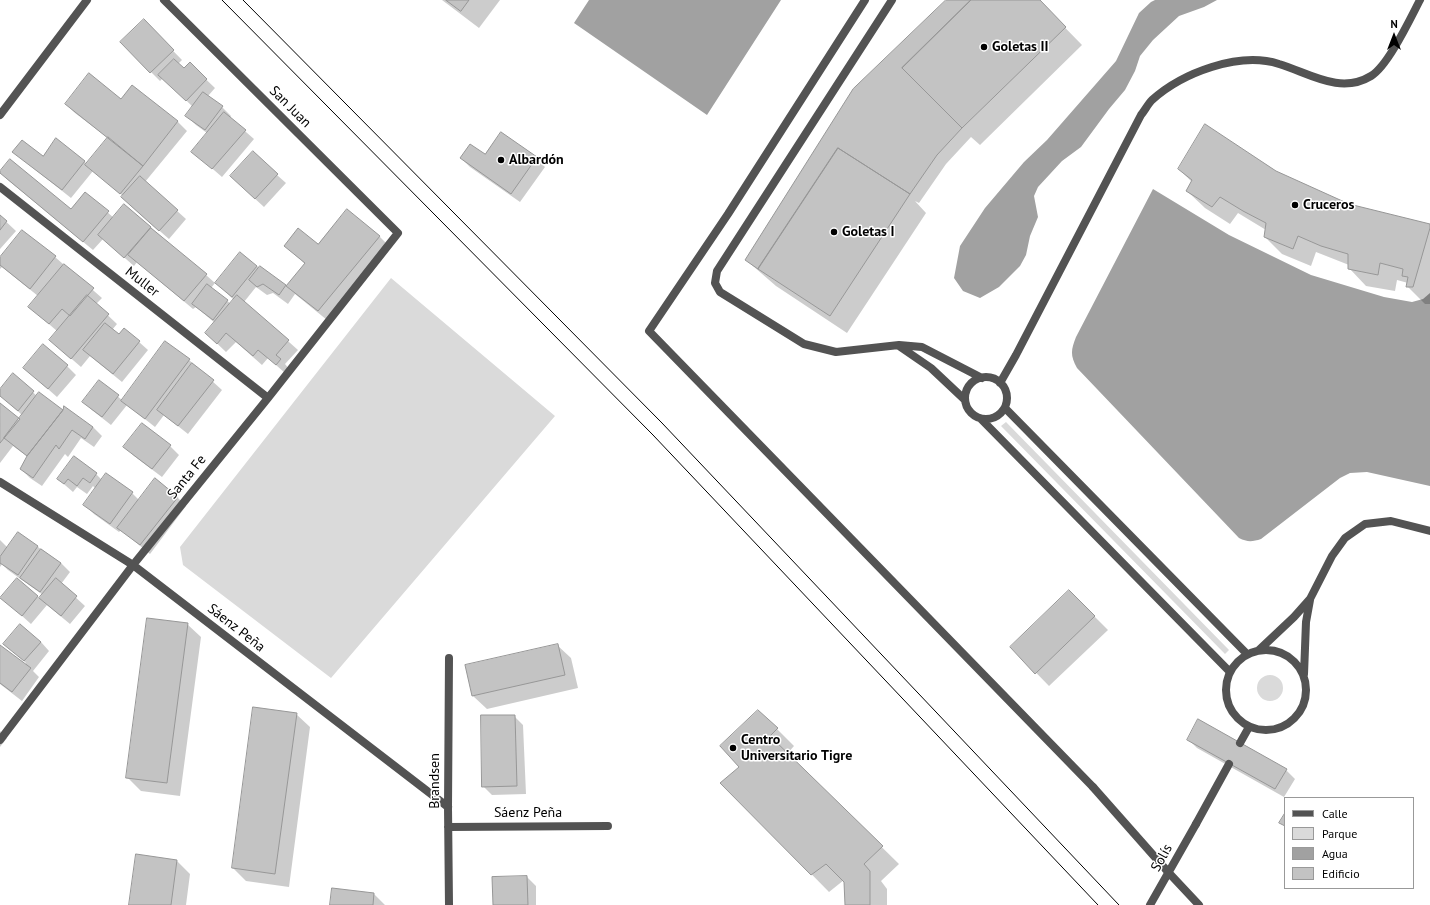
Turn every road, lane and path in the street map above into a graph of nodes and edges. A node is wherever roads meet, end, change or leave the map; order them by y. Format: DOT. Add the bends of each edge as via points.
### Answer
graph roads {
  1 [pos="87,0"];
  2 [pos="164,0"];
  3 [pos="865,0"];
  4 [pos="892,0"];
  5 [pos="1420,0"];
  6 [pos="0,115"];
  7 [pos="0,187"];
  8 [pos="398,232"];
  9 [pos="899,345"];
  10 [pos="982,378"];
  11 [pos="1000,382"];
  12 [pos="268,398"];
  13 [pos="964,399"];
  14 [pos="1005,408"];
  15 [pos="981,419"];
  16 [pos="0,482"];
  17 [pos="1430,531"];
  18 [pos="133,565"];
  19 [pos="1310,599"];
  20 [pos="1259,650"];
  21 [pos="1247,654"];
  22 [pos="449,658"];
  23 [pos="1230,672"];
  24 [pos="1304,674"];
  25 [pos="1249,727"];
  26 [pos="0,740"];
  27 [pos="1240,743"];
  28 [pos="1229,764"];
  29 [pos="448,807"];
  30 [pos="608,826"];
  31 [pos="448,827"];
  32 [pos="1169,873"];
  33 [pos="449,905"];
  34 [pos="1150,905"];
  35 [pos="1199,905"];
  1 -- 6 [label="street"];
  2 -- 8 [label="street, San Juan"];
  3 -- 32 [label="street" via="728,214 649,331 1093,787"];
  4 -- 9 [label="street" via="717,270 715,283 720,292 804,344 836,352"];
  5 -- 11 [label="street" via="1386,62 1365,80 1336,84 1278,64 1246,60 1213,66 1198,72 1152,101 1141,115"];
  7 -- 12 [label="street, Muller"];
  8 -- 12 [label="street, Santa Fe"];
  9 -- 10 [label="street" via="922,347"];
  9 -- 13 [label="street" via="932,368"];
  10 -- 11 [label="street"];
  10 -- 13 [label="street" via="968,386"];
  11 -- 14 [label="street" via="1006,394"];
  12 -- 18 [label="street, Santa Fe"];
  13 -- 15 [label="street" via="969,412"];
  14 -- 15 [label="street" via="995,418"];
  14 -- 21 [label="street"];
  15 -- 23 [label="street"];
  16 -- 18 [label="street, Sáenz Peña"];
  17 -- 19 [label="street" via="1391,521 1365,524 1345,538 1332,556"];
  18 -- 26 [label="street, Santa Fe"];
  18 -- 29 [label="street, Sáenz Peña"];
  19 -- 20 [label="street"];
  19 -- 24 [label="street" via="1306,622"];
  20 -- 21 [label="street"];
  20 -- 24 [label="street" via="1285,654 1296,662"];
  21 -- 23 [label="street"];
  22 -- 29 [label="street, Brandsen"];
  23 -- 25 [label="street" via="1226,684 1228,703 1238,719"];
  24 -- 25 [label="street" via="1307,688 1299,714 1289,723 1276,729"];
  25 -- 27 [label="street"];
  28 -- 32 [label="street, Solís"];
  29 -- 31 [label="street, Brandsen"];
  30 -- 31 [label="street, Sáenz Peña"];
  31 -- 33 [label="street, Brandsen"];
  32 -- 34 [label="street, Solís"];
  32 -- 35 [label="street"];
}
